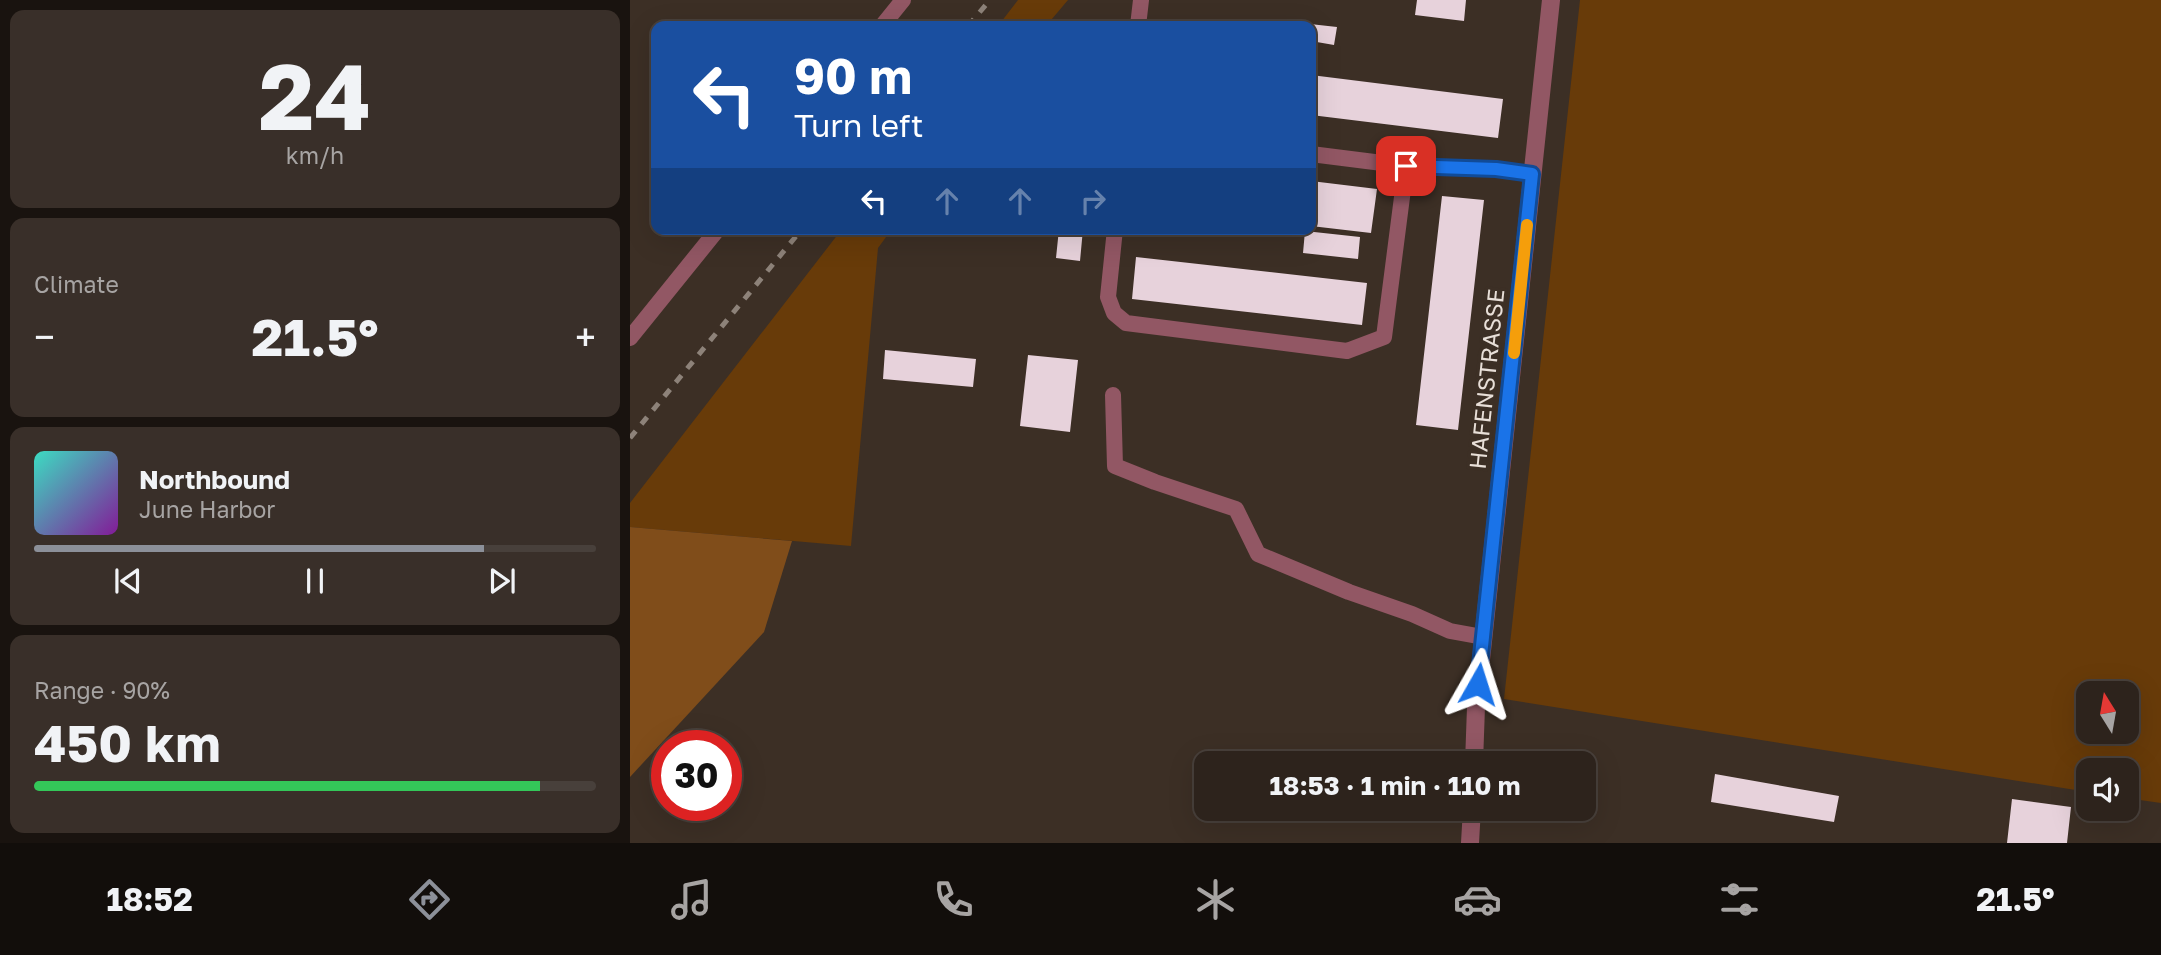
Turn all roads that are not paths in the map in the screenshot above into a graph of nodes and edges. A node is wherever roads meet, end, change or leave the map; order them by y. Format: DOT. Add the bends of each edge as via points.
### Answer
graph roads {
  1 [pos="903,0"];
  2 [pos="1141,0"];
  3 [pos="1551,0"];
  4 [pos="886,21"];
  5 [pos="1139,21"];
  6 [pos="1316,155"];
  7 [pos="1406,166"];
  8 [pos="1532,174"];
  9 [pos="713,235"];
  10 [pos="1114,235"];
  11 [pos="630,338"];
  12 [pos="1113,395"];
  13 [pos="1483,637"];
  14 [pos="1474,751"];
  15 [pos="1471,821"];
  16 [pos="1470,843"];
  1 -- 4 [label="lane"];
  2 -- 5 [label="lane"];
  3 -- 8 [label="street, HAFENSTRASSE"];
  6 -- 7 [label="lane"];
  7 -- 8 [label="lane"];
  7 -- 10 [label="lane" via="1384,337 1347,351 1126,323 1114,313 1108,297"];
  8 -- 13 [label="street, HAFENSTRASSE"];
  9 -- 11 [label="lane"];
  12 -- 13 [label="lane" via="1115,466 1236,509 1258,554 1450,631"];
  13 -- 14 [label="street, HAFENSTRASSE"];
  15 -- 16 [label="street"];
}
